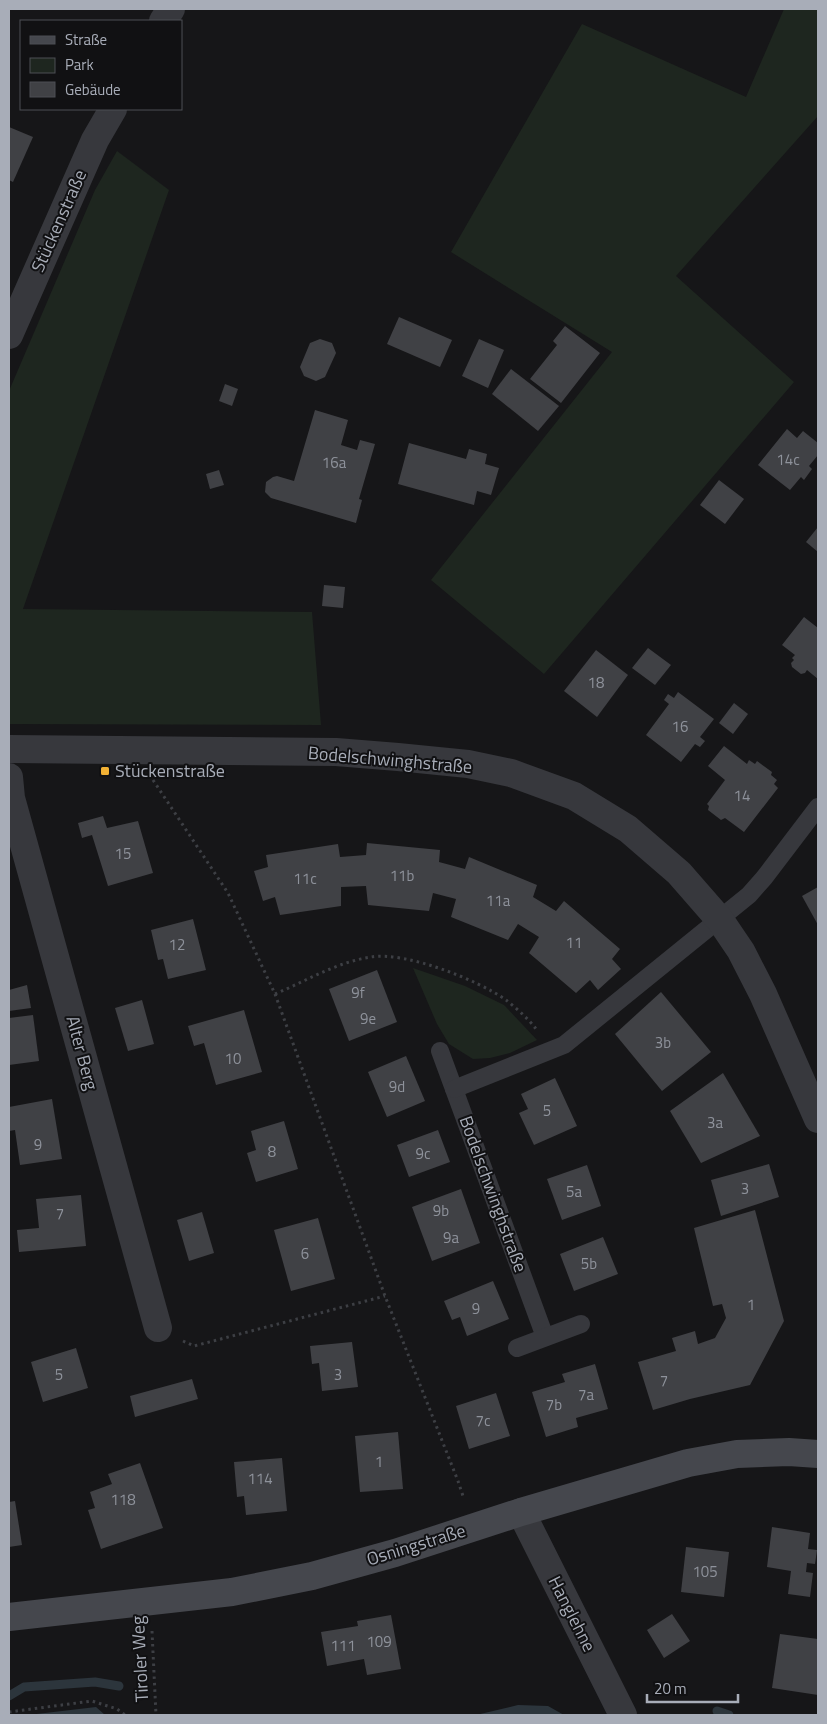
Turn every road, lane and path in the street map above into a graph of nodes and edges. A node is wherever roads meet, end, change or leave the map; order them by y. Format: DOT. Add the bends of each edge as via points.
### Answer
graph roads {
  1 [pos="170,9"];
  2 [pos="164,20"];
  3 [pos="112,110"];
  4 [pos="9,335"];
  5 [pos="9,749"];
  6 [pos="134,751"];
  7 [pos="9,777"];
  8 [pos="818,807"];
  9 [pos="720,920"];
  10 [pos="275,994"];
  11 [pos="440,1051"];
  12 [pos="548,1052"];
  13 [pos="454,1089"];
  14 [pos="818,1119"];
  15 [pos="384,1296"];
  16 [pos="581,1324"];
  17 [pos="158,1328"];
  18 [pos="546,1337"];
  19 [pos="517,1348"];
  20 [pos="818,1454"];
  21 [pos="458,1481"];
  22 [pos="521,1512"];
  23 [pos="150,1601"];
  24 [pos="9,1617"];
  25 [pos="9,1712"];
  26 [pos="125,1715"];
  27 [pos="156,1715"];
  28 [pos="623,1715"];
  1 -- 2 [label="street"];
  3 -- 4 [label="street, Stückenstraße" via="95,140"];
  5 -- 6 [label="street, Bodelschwinghstraße"];
  6 -- 9 [label="street, Bodelschwinghstraße" via="336,752 468,764 511,773 574,796 628,829 679,873"];
  6 -- 10 [label="path" via="228,893"];
  7 -- 17 [label="street, Alter Berg" via="11,798"];
  8 -- 9 [label="lane" via="764,878"];
  9 -- 12 [label="lane" via="564,1045"];
  9 -- 14 [label="street, Bodelschwinghstraße" via="741,951 763,994"];
  10 -- 12 [label="path" via="349,962 393,956 432,966 473,982 506,1000 535,1028"];
  10 -- 15 [label="path"];
  11 -- 13 [label="lane, Bodelschwinghstraße"];
  12 -- 13 [label="lane"];
  13 -- 18 [label="lane, Bodelschwinghstraße"];
  15 -- 17 [label="path" via="194,1346"];
  15 -- 21 [label="path"];
  16 -- 18 [label="lane"];
  18 -- 19 [label="lane"];
  20 -- 22 [label="main road, Osningstraße" via="738,1454 688,1463"];
  22 -- 23 [label="main road, Osningstraße" via="312,1576 232,1592"];
  22 -- 28 [label="street, Hanglehne"];
  23 -- 24 [label="main road, Osningstraße"];
  23 -- 27 [label="path, Tiroler Weg"];
  25 -- 26 [label="path" via="92,1700"];
}
